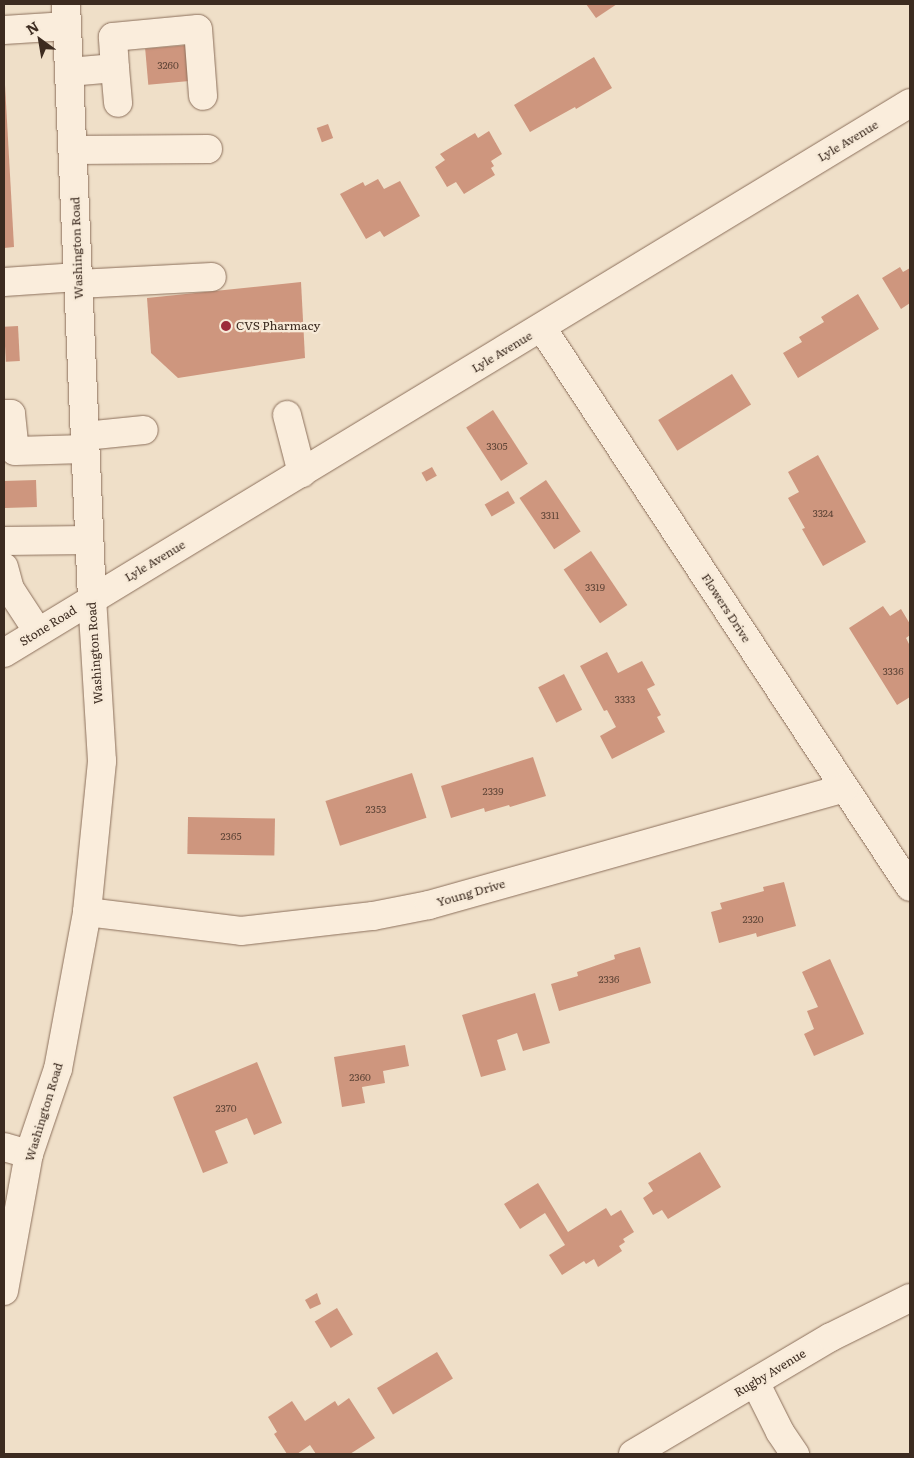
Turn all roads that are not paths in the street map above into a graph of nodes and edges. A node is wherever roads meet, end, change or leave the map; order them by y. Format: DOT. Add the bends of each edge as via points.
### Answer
graph roads {
  1 [pos="67,15"];
  2 [pos="4,30"];
  3 [pos="115,68"];
  4 [pos="69,72"];
  5 [pos="204,96"];
  6 [pos="118,103"];
  7 [pos="910,103"];
  8 [pos="208,148"];
  9 [pos="73,150"];
  10 [pos="212,277"];
  11 [pos="78,281"];
  12 [pos="4,282"];
  13 [pos="542,328"];
  14 [pos="4,414"];
  15 [pos="287,415"];
  16 [pos="144,430"];
  17 [pos="85,442"];
  18 [pos="302,473"];
  19 [pos="89,540"];
  20 [pos="4,541"];
  21 [pos="4,568"];
  22 [pos="92,599"];
  23 [pos="38,632"];
  24 [pos="4,654"];
  25 [pos="844,788"];
  26 [pos="910,887"];
  27 [pos="87,912"];
  28 [pos="16,1151"];
  29 [pos="4,1292"];
  30 [pos="910,1298"];
  31 [pos="755,1382"];
  32 [pos="634,1454"];
  33 [pos="795,1454"];
  1 -- 2 [label="street"];
  1 -- 4 [label="street, Washington Road"];
  3 -- 4 [label="street"];
  3 -- 5 [label="street" via="113,37 198,30"];
  3 -- 6 [label="street"];
  4 -- 9 [label="street, Washington Road"];
  7 -- 13 [label="street, Lyle Avenue"];
  8 -- 9 [label="street"];
  9 -- 11 [label="street, Washington Road"];
  10 -- 11 [label="street"];
  11 -- 12 [label="street"];
  11 -- 17 [label="street, Washington Road"];
  13 -- 18 [label="street, Lyle Avenue"];
  13 -- 25 [label="street, Flowers Drive"];
  14 -- 17 [label="street" via="11,414 15,451"];
  15 -- 18 [label="street"];
  16 -- 17 [label="street"];
  17 -- 19 [label="street, Washington Road"];
  18 -- 22 [label="street, Lyle Avenue"];
  19 -- 20 [label="street"];
  19 -- 22 [label="street, Washington Road"];
  21 -- 23 [label="street" via="10,589"];
  22 -- 23 [label="street, Stone Road"];
  22 -- 27 [label="street, Washington Road" via="102,761"];
  23 -- 24 [label="street, Stone Road"];
  25 -- 26 [label="street, Flowers Drive"];
  25 -- 27 [label="street, Young Drive" via="429,905 372,916 241,931"];
  27 -- 28 [label="street, Washington Road" via="58,1069"];
  28 -- 29 [label="street, Washington Road"];
  30 -- 31 [label="street, Rugby Avenue" via="831,1337"];
  31 -- 32 [label="street, Rugby Avenue"];
  31 -- 33 [label="street"];
}
